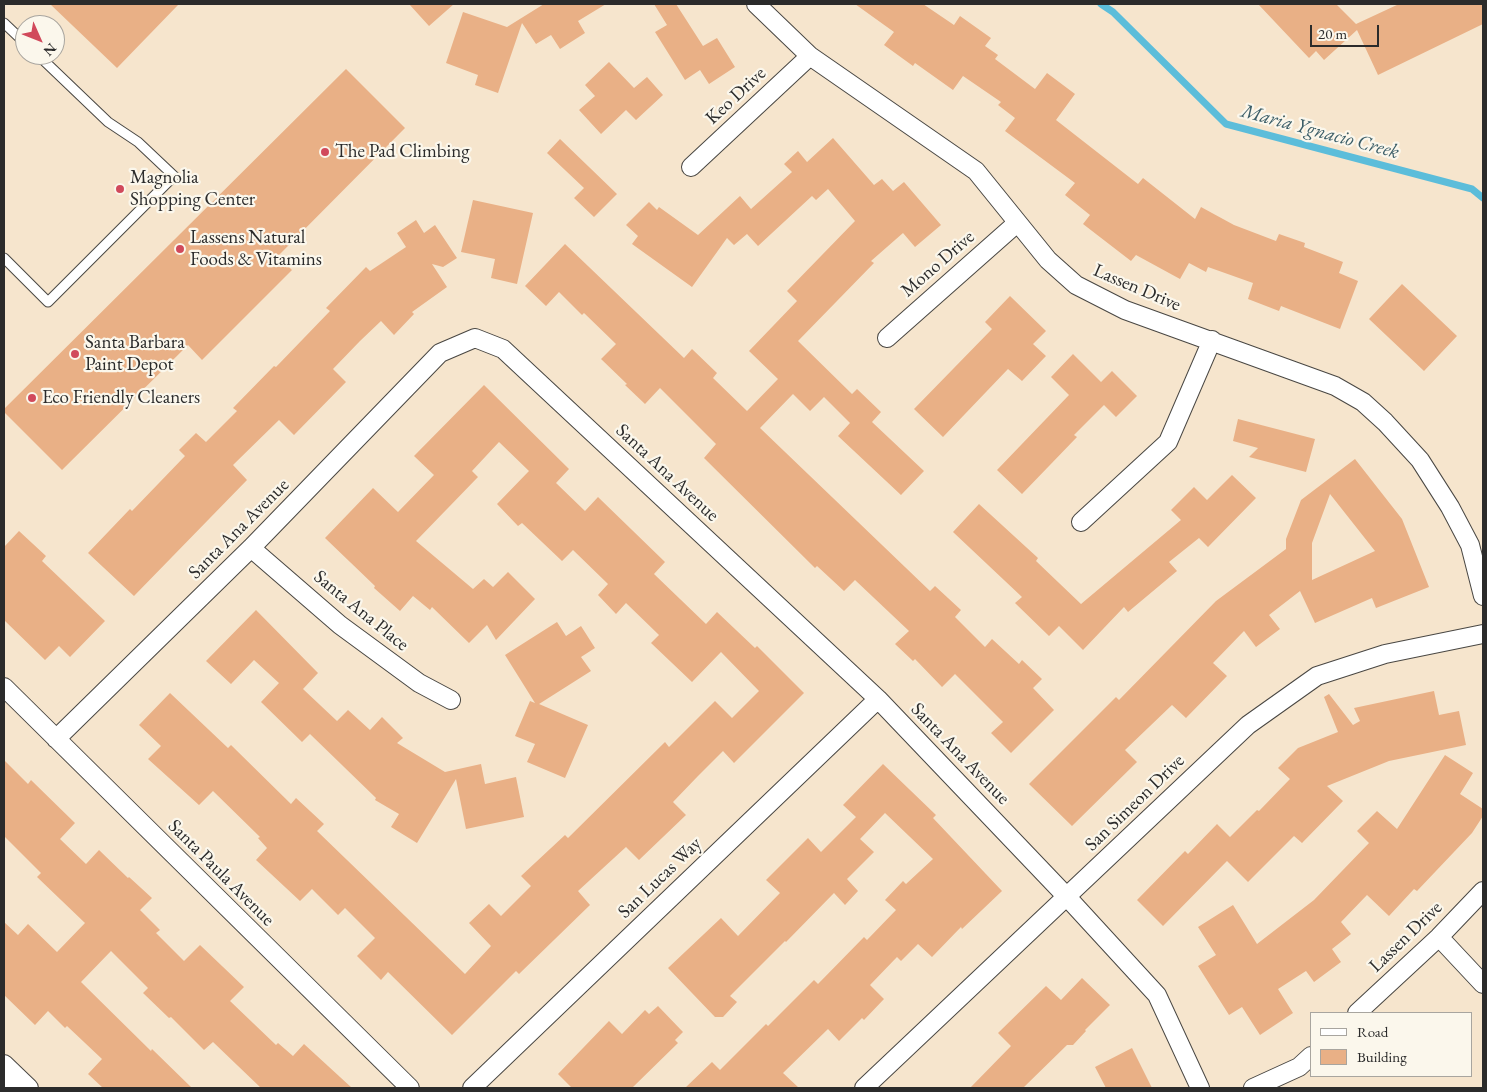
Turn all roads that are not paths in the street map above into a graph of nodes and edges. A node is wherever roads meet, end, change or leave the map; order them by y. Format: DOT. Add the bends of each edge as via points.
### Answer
graph roads {
  1 [pos="756,4"];
  2 [pos="4,23"];
  3 [pos="15,33"];
  4 [pos="810,56"];
  5 [pos="48,65"];
  6 [pos="691,167"];
  7 [pos="1017,223"];
  8 [pos="4,258"];
  9 [pos="886,338"];
  10 [pos="1212,340"];
  11 [pos="1081,522"];
  12 [pos="252,548"];
  13 [pos="1483,596"];
  14 [pos="1483,634"];
  15 [pos="4,687"];
  16 [pos="878,699"];
  17 [pos="450,700"];
  18 [pos="56,739"];
  19 [pos="1483,891"];
  20 [pos="1068,897"];
  21 [pos="1438,937"];
  22 [pos="1483,984"];
  23 [pos="1358,1012"];
  24 [pos="1310,1057"];
  25 [pos="8,1076"];
  26 [pos="29,1088"];
  27 [pos="410,1088"];
  28 [pos="472,1088"];
  29 [pos="864,1088"];
  30 [pos="1200,1088"];
  31 [pos="1254,1088"];
  1 -- 4 [label="street, Lassen Drive"];
  2 -- 3 [label="lane"];
  4 -- 6 [label="street, Keo Drive"];
  4 -- 7 [label="street, Lassen Drive" via="976,171"];
  5 -- 8 [label="lane" via="108,122 138,142 174,176 48,302"];
  7 -- 9 [label="street, Mono Drive"];
  7 -- 10 [label="street, Lassen Drive" via="1048,260 1076,285 1125,310"];
  10 -- 11 [label="street" via="1168,442"];
  10 -- 13 [label="street, Lassen Drive" via="1335,386 1362,402 1384,422 1420,460 1450,507 1470,545"];
  12 -- 16 [label="street, Santa Ana Avenue" via="440,353 475,338 504,349"];
  12 -- 17 [label="street, Santa Ana Place" via="340,625 419,683"];
  12 -- 18 [label="street, Santa Ana Avenue"];
  14 -- 20 [label="street, San Simeon Drive" via="1384,654 1317,676 1248,725"];
  15 -- 18 [label="street, Santa Paula Avenue"];
  16 -- 20 [label="street, Santa Ana Avenue"];
  16 -- 28 [label="street, San Lucas Way"];
  18 -- 27 [label="street, Santa Paula Avenue"];
  19 -- 21 [label="street, Lassen Drive"];
  20 -- 29 [label="street, San Simeon Drive"];
  20 -- 30 [label="street, Santa Ana Avenue" via="1157,996"];
  21 -- 22 [label="street"];
  21 -- 23 [label="street, Lassen Drive"];
  24 -- 31 [label="street" via="1299,1067"];
  25 -- 26 [label="street"];
}
